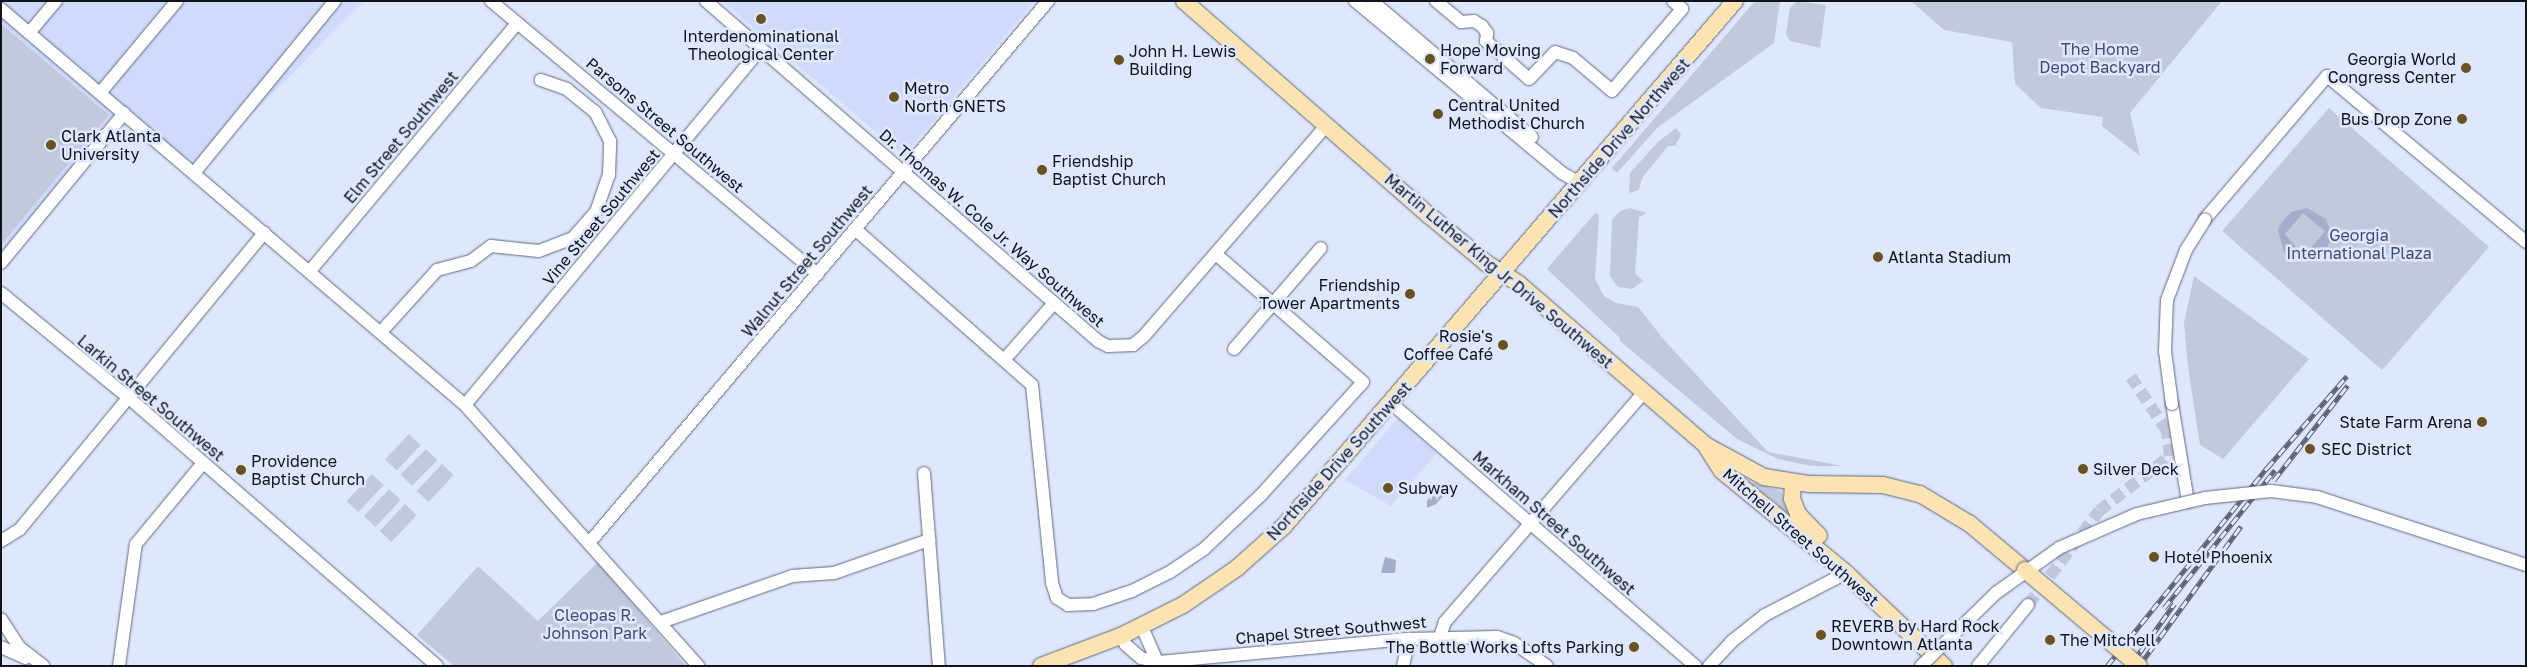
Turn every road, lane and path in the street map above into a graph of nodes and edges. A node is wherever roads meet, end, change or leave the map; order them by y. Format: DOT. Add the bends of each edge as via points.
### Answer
graph roads {
  1 [pos="56,1"];
  2 [pos="177,1"];
  3 [pos="335,1"];
  4 [pos="491,1"];
  5 [pos="706,1"];
  6 [pos="1048,1"];
  7 [pos="1184,1"];
  8 [pos="1354,1"];
  9 [pos="1372,1"];
  10 [pos="1436,1"];
  11 [pos="1735,1"];
  12 [pos="1678,5"];
  13 [pos="1,9"];
  14 [pos="517,23"];
  15 [pos="29,33"];
  16 [pos="761,49"];
  17 [pos="542,80"];
  18 [pos="100,93"];
  19 [pos="124,113"];
  20 [pos="1326,126"];
  21 [pos="674,154"];
  22 [pos="903,172"];
  23 [pos="194,173"];
  24 [pos="1576,180"];
  25 [pos="856,229"];
  26 [pos="264,233"];
  27 [pos="2526,242"];
  28 [pos="1321,248"];
  29 [pos="1216,254"];
  30 [pos="1,262"];
  31 [pos="310,271"];
  32 [pos="1503,273"];
  33 [pos="818,274"];
  34 [pos="1,293"];
  35 [pos="1054,303"];
  36 [pos="1273,304"];
  37 [pos="381,332"];
  38 [pos="1234,349"];
  39 [pos="1004,360"];
  40 [pos="1644,392"];
  41 [pos="129,398"];
  42 [pos="1392,404"];
  43 [pos="465,405"];
  44 [pos="1707,446"];
  45 [pos="203,463"];
  46 [pos="924,473"];
  47 [pos="1793,482"];
  48 [pos="2188,502"];
  49 [pos="1529,525"];
  50 [pos="929,540"];
  51 [pos="1,541"];
  52 [pos="590,542"];
  53 [pos="2526,565"];
  54 [pos="2025,570"];
  55 [pos="1846,573"];
  56 [pos="2028,605"];
  57 [pos="1,619"];
  58 [pos="661,622"];
  59 [pos="1142,627"];
  60 [pos="1121,636"];
  61 [pos="1440,637"];
  62 [pos="1410,639"];
  63 [pos="1,647"];
  64 [pos="1159,664"];
  65 [pos="41,665"];
  66 [pos="119,666"];
  67 [pos="438,666"];
  68 [pos="698,666"];
  69 [pos="940,666"];
  70 [pos="1041,666"];
  71 [pos="1403,666"];
  72 [pos="1547,666"];
  73 [pos="1696,666"];
  74 [pos="1709,666"];
  75 [pos="1921,666"];
  76 [pos="1944,666"];
  77 [pos="1978,666"];
  78 [pos="2139,666"];
  1 -- 15 [label="street"];
  2 -- 18 [label="street"];
  3 -- 23 [label="street"];
  4 -- 14 [label="street, Parsons Street Southwest"];
  5 -- 16 [label="street, Dr. Thomas W. Cole Jr. Way Southwest"];
  6 -- 22 [label="street, Walnut Street Southwest"];
  7 -- 20 [label="main road, Martin Luther King Jr Drive Southwest"];
  8 -- 24 [label="street" via="1562,173"];
  9 -- 24 [label="street" via="1567,168"];
  10 -- 12 [label="street" via="1461,22 1474,21 1482,26 1487,33 1486,41 1529,79 1555,52 1573,58 1612,91"];
  11 -- 24 [label="main road, Northside Drive Northwest"];
  13 -- 15 [label="street"];
  14 -- 21 [label="street, Parsons Street Southwest"];
  14 -- 31 [label="street, Elm Street Southwest"];
  15 -- 18 [label="street"];
  16 -- 21 [label="street, Vine Street Southwest"];
  16 -- 22 [label="street, Dr. Thomas W. Cole Jr. Way Southwest"];
  17 -- 37 [label="street" via="567,89 595,112 610,142 609,175 596,212 573,238 539,251 490,246 471,261 437,270"];
  18 -- 19 [label="street"];
  19 -- 23 [label="street"];
  19 -- 30 [label="street"];
  20 -- 29 [label="street, Dr. Thomas W. Cole Jr. Way Southwest"];
  20 -- 32 [label="main road, Martin Luther King Jr Drive Southwest" via="1466,246"];
  21 -- 33 [label="street, Parsons Street Southwest"];
  21 -- 43 [label="street, Vine Street Southwest"];
  22 -- 25 [label="street, Walnut Street Southwest"];
  22 -- 35 [label="street, Dr. Thomas W. Cole Jr. Way Southwest"];
  23 -- 26 [label="street"];
  24 -- 32 [label="main road, Northside Drive Northwest"];
  25 -- 33 [label="street, Walnut Street Southwest"];
  25 -- 39 [label="street"];
  26 -- 31 [label="street"];
  26 -- 41 [label="street"];
  27 -- 48 [label="street, bridge" via="2327,76 2204,219 2175,274 2164,320 2169,388"];
  28 -- 36 [label="street"];
  29 -- 35 [label="street, Dr. Thomas W. Cole Jr. Way Southwest" via="1133,345 1108,346 1098,341"];
  29 -- 36 [label="street"];
  31 -- 37 [label="street"];
  32 -- 40 [label="main road, Martin Luther King Jr Drive Southwest"];
  32 -- 42 [label="main road, Northside Drive Southwest"];
  33 -- 52 [label="street, Walnut Street Southwest"];
  34 -- 41 [label="street, Larkin Street Southwest"];
  35 -- 39 [label="street"];
  36 -- 38 [label="street"];
  36 -- 39 [label="street" via="1364,382 1262,496 1204,549 1170,572 1132,591 1094,604 1068,605 1057,598 1052,583 1034,394 1032,386"];
  37 -- 43 [label="street"];
  40 -- 44 [label="main road, Martin Luther King Jr Drive Southwest"];
  40 -- 49 [label="street"];
  41 -- 45 [label="street, Larkin Street Southwest"];
  41 -- 51 [label="street" via="20,529"];
  42 -- 49 [label="street, Markham Street Southwest"];
  42 -- 59 [label="main road, Northside Drive Southwest" via="1284,526 1237,568 1183,605"];
  43 -- 52 [label="street"];
  44 -- 47 [label="main road, Martin Luther King Jr Drive Southwest" via="1756,474"];
  44 -- 55 [label="main road, Mitchell Street Southwest" via="1711,458 1722,471"];
  45 -- 66 [label="street" via="136,544"];
  45 -- 67 [label="street, Larkin Street Southwest"];
  46 -- 50 [label="street"];
  47 -- 54 [label="main road, Martin Luther King Jr Drive Southwest" via="1883,485 1935,501 1970,524"];
  47 -- 55 [label="main road" via="1792,499 1798,514 1841,555"];
  48 -- 53 [label="street, bridge" via="2254,492 2291,492 2364,510"];
  48 -- 54 [label="street, bridge" via="2137,514 2092,530"];
  49 -- 61 [label="street" via="1447,619"];
  49 -- 73 [label="street, Markham Street Southwest"];
  50 -- 58 [label="street" via="834,573 792,576"];
  50 -- 69 [label="street"];
  52 -- 58 [label="street"];
  54 -- 75 [label="street, bridge" via="1996,593"];
  54 -- 78 [label="main road, Martin Luther King Jr Drive Southwest, bridge"];
  55 -- 74 [label="street" via="1765,616 1731,642"];
  55 -- 76 [label="main road, Mitchell Street Southwest"];
  56 -- 77 [label="street"];
  57 -- 65 [label="street" via="19,646"];
  58 -- 68 [label="street"];
  59 -- 60 [label="main road, Northside Drive Southwest"];
  59 -- 64 [label="street"];
  60 -- 64 [label="street, Chapel Street Southwest" via="1142,658"];
  60 -- 70 [label="main road, Northside Drive Southwest"];
  61 -- 62 [label="street, Chapel Street Southwest"];
  61 -- 72 [label="street, Chapel Street Southwest" via="1504,638"];
  62 -- 64 [label="street, Chapel Street Southwest"];
  62 -- 71 [label="street"];
  63 -- 65 [label="street"];
}
